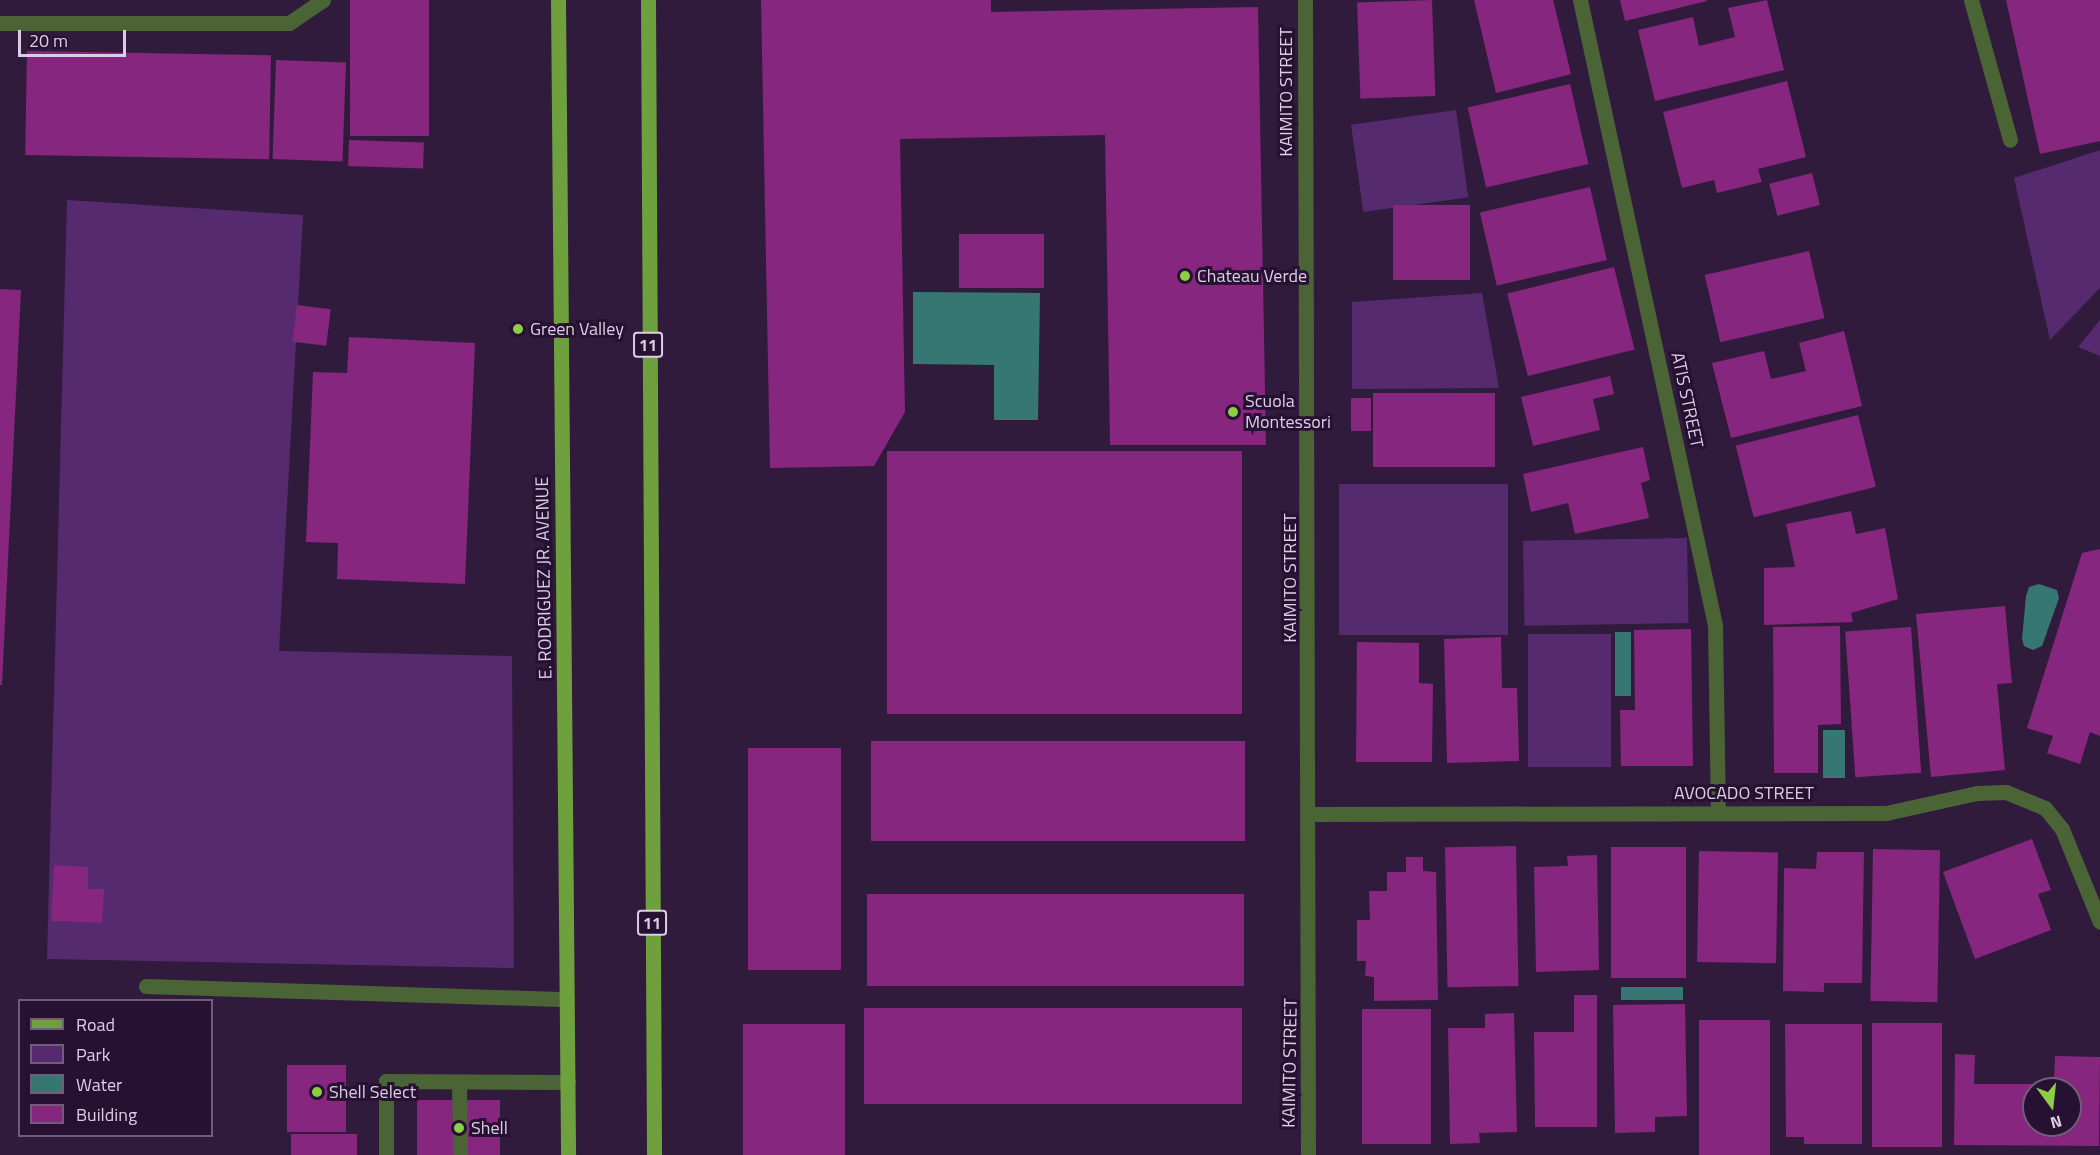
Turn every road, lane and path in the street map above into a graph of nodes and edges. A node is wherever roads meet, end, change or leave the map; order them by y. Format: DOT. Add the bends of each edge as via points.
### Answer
graph roads {
  1 [pos="323,0"];
  2 [pos="558,0"];
  3 [pos="648,0"];
  4 [pos="1305,0"];
  5 [pos="1580,0"];
  6 [pos="1971,0"];
  7 [pos="0,23"];
  8 [pos="2010,140"];
  9 [pos="1718,812"];
  10 [pos="1310,814"];
  11 [pos="2100,922"];
  12 [pos="146,986"];
  13 [pos="567,999"];
  14 [pos="459,1082"];
  15 [pos="568,1082"];
  16 [pos="386,1155"];
  17 [pos="460,1155"];
  18 [pos="568,1155"];
  19 [pos="654,1155"];
  20 [pos="1308,1155"];
  1 -- 7 [label="street" via="312,12 289,23"];
  2 -- 13 [label="main road, E. RODRIGUEZ JR. AVENUE"];
  3 -- 19 [label="main road, 11"];
  4 -- 10 [label="street, KAIMITO STREET"];
  5 -- 9 [label="street, ATIS STREET" via="1715,625"];
  6 -- 8 [label="street"];
  9 -- 10 [label="street, AVOCADO STREET"];
  9 -- 11 [label="street, AVOCADO STREET" via="1886,813 1977,793 2006,792 2045,808 2062,829"];
  10 -- 20 [label="street, KAIMITO STREET"];
  12 -- 13 [label="street"];
  13 -- 15 [label="main road, E. RODRIGUEZ JR. AVENUE"];
  14 -- 15 [label="street"];
  14 -- 16 [label="street" via="386,1081"];
  14 -- 17 [label="street"];
  15 -- 18 [label="main road, E. RODRIGUEZ JR. AVENUE"];
}
